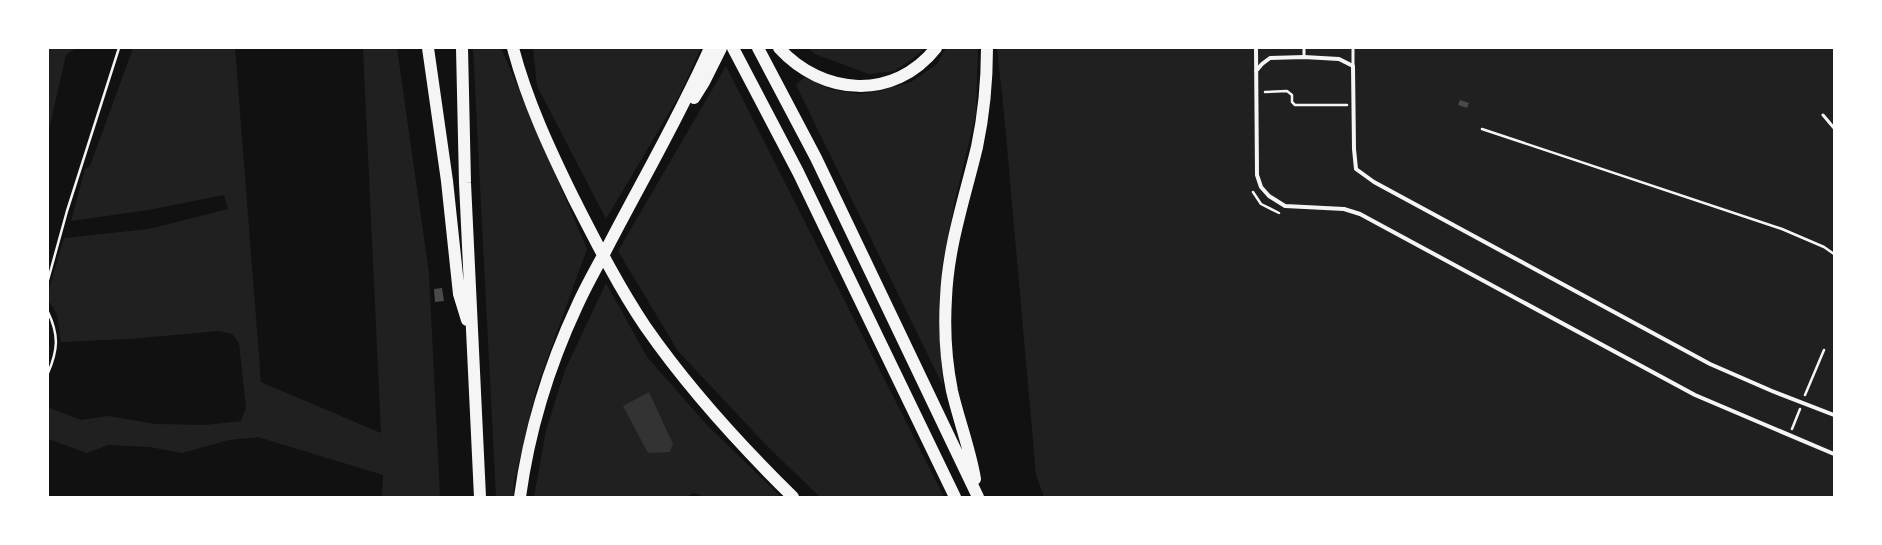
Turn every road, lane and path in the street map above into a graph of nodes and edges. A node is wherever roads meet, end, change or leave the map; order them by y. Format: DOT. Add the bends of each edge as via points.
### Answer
graph roads {
  1 [pos="119,48"];
  2 [pos="428,48"];
  3 [pos="462,48"];
  4 [pos="513,48"];
  5 [pos="710,48"];
  6 [pos="721,48"];
  7 [pos="733,48"];
  8 [pos="758,48"];
  9 [pos="779,48"];
  10 [pos="936,48"];
  11 [pos="987,48"];
  12 [pos="1256,48"];
  13 [pos="1304,48"];
  14 [pos="1353,48"];
  15 [pos="1304,57"];
  16 [pos="1354,66"];
  17 [pos="1256,72"];
  18 [pos="702,77"];
  19 [pos="1256,92"];
  20 [pos="1354,106"];
  21 [pos="1823,115"];
  22 [pos="1834,128"];
  23 [pos="1482,129"];
  24 [pos="1834,254"];
  25 [pos="48,280"];
  26 [pos="48,312"];
  27 [pos="472,336"];
  28 [pos="48,373"];
  29 [pos="1834,415"];
  30 [pos="1834,454"];
  31 [pos="978,496"];
  32 [pos="480,497"];
  33 [pos="520,497"];
  34 [pos="793,497"];
  35 [pos="955,497"];
  1 -- 25 [label="path" via="67,211"];
  2 -- 27 [label="highway" via="460,294"];
  3 -- 27 [label="highway"];
  4 -- 34 [label="highway" via="537,119 558,166 624,293 691,388"];
  5 -- 18 [label="highway"];
  6 -- 18 [label="highway"];
  7 -- 35 [label="highway" via="798,172"];
  8 -- 31 [label="highway" via="816,158"];
  9 -- 10 [label="highway" via="800,67 816,76 840,84 863,87 906,76"];
  11 -- 31 [label="highway" via="984,105 977,146 956,228 946,297 947,359"];
  12 -- 17 [label="street"];
  13 -- 15 [label="lane"];
  14 -- 16 [label="lane"];
  15 -- 16 [label="street" via="1339,59"];
  15 -- 17 [label="street" via="1270,58"];
  16 -- 20 [label="street"];
  17 -- 19 [label="street"];
  18 -- 33 [label="highway" via="615,233 565,332 531,436"];
  19 -- 20 [label="path" via="1287,91 1292,95 1292,102 1295,105"];
  19 -- 30 [label="street" via="1257,175 1261,187 1275,201 1284,206 1344,209 1360,214 1695,395"];
  20 -- 29 [label="street" via="1356,169 1374,182 1710,364 1772,392"];
  21 -- 22 [label="lane"];
  23 -- 24 [label="path" via="1782,229"];
  26 -- 28 [label="path" via="54,326 56,344"];
  27 -- 32 [label="highway"];
}
